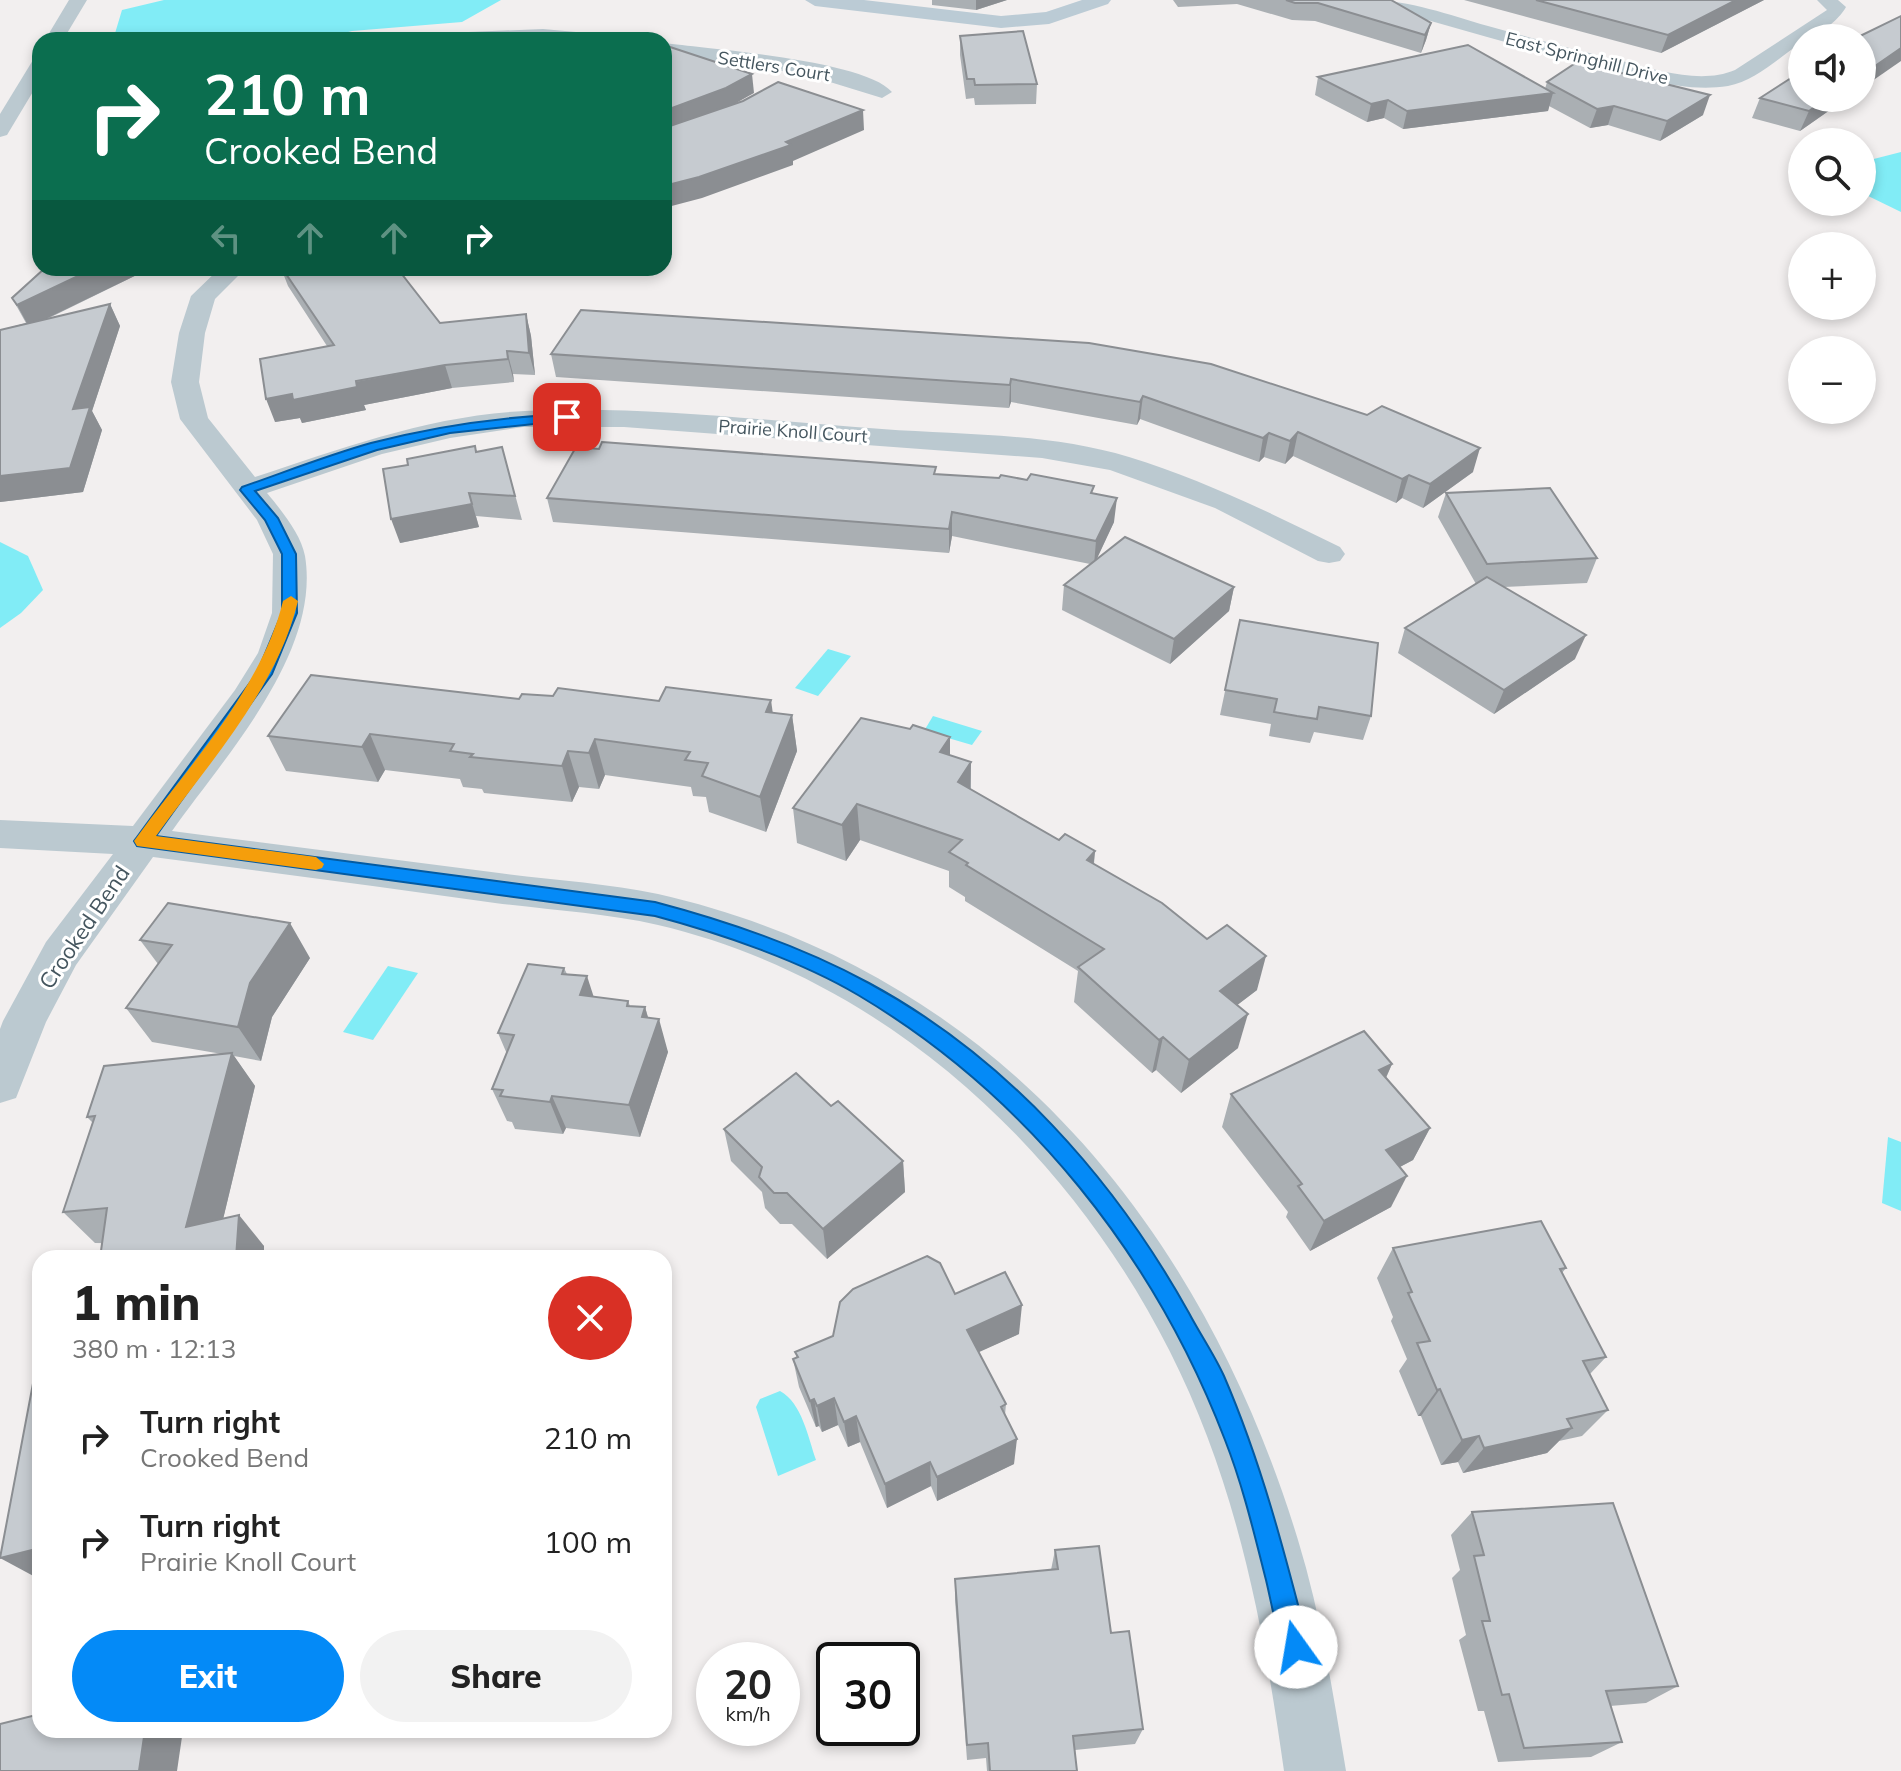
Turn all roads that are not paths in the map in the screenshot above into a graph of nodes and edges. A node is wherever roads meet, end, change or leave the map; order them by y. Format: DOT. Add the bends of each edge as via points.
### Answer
graph roads {
  1 [pos="78,0"];
  2 [pos="815,0"];
  3 [pos="1101,0"];
  4 [pos="1377,0"];
  5 [pos="1826,0"];
  6 [pos="59,32"];
  7 [pos="672,50"];
  8 [pos="814,71"];
  9 [pos="32,77"];
  10 [pos="792,83"];
  11 [pos="882,92"];
  12 [pos="0,131"];
  13 [pos="225,276"];
  14 [pos="247,490"];
  15 [pos="1329,554"];
  16 [pos="0,834"];
  17 [pos="143,841"];
  18 [pos="0,1084"];
  19 [pos="1315,1771"];
  1 -- 6 [label="street"];
  2 -- 3 [label="street" via="1001,22 1049,18"];
  4 -- 5 [label="street, East Springhill Drive" via="1526,43 1691,81 1735,77 1837,10"];
  7 -- 8 [label="street, Settlers Court"];
  8 -- 10 [label="street"];
  8 -- 11 [label="street, Settlers Court" via="859,80"];
  9 -- 12 [label="street"];
  13 -- 14 [label="street, Crooked Bend" via="203,296 185,382 194,419"];
  14 -- 15 [label="street, Prairie Knoll Court" via="373,447 450,429 523,419 624,419 1042,449 1117,463 1226,502"];
  14 -- 17 [label="street, Crooked Bend" via="271,518 289,554 289,613 264,674"];
  16 -- 17 [label="street"];
  17 -- 18 [label="street, Crooked Bend" via="42,986"];
  17 -- 19 [label="street" via="601,899 670,913 776,948 863,988 973,1064 1048,1133 1081,1172 1149,1263 1213,1381 1260,1506 1280,1578"];
}
